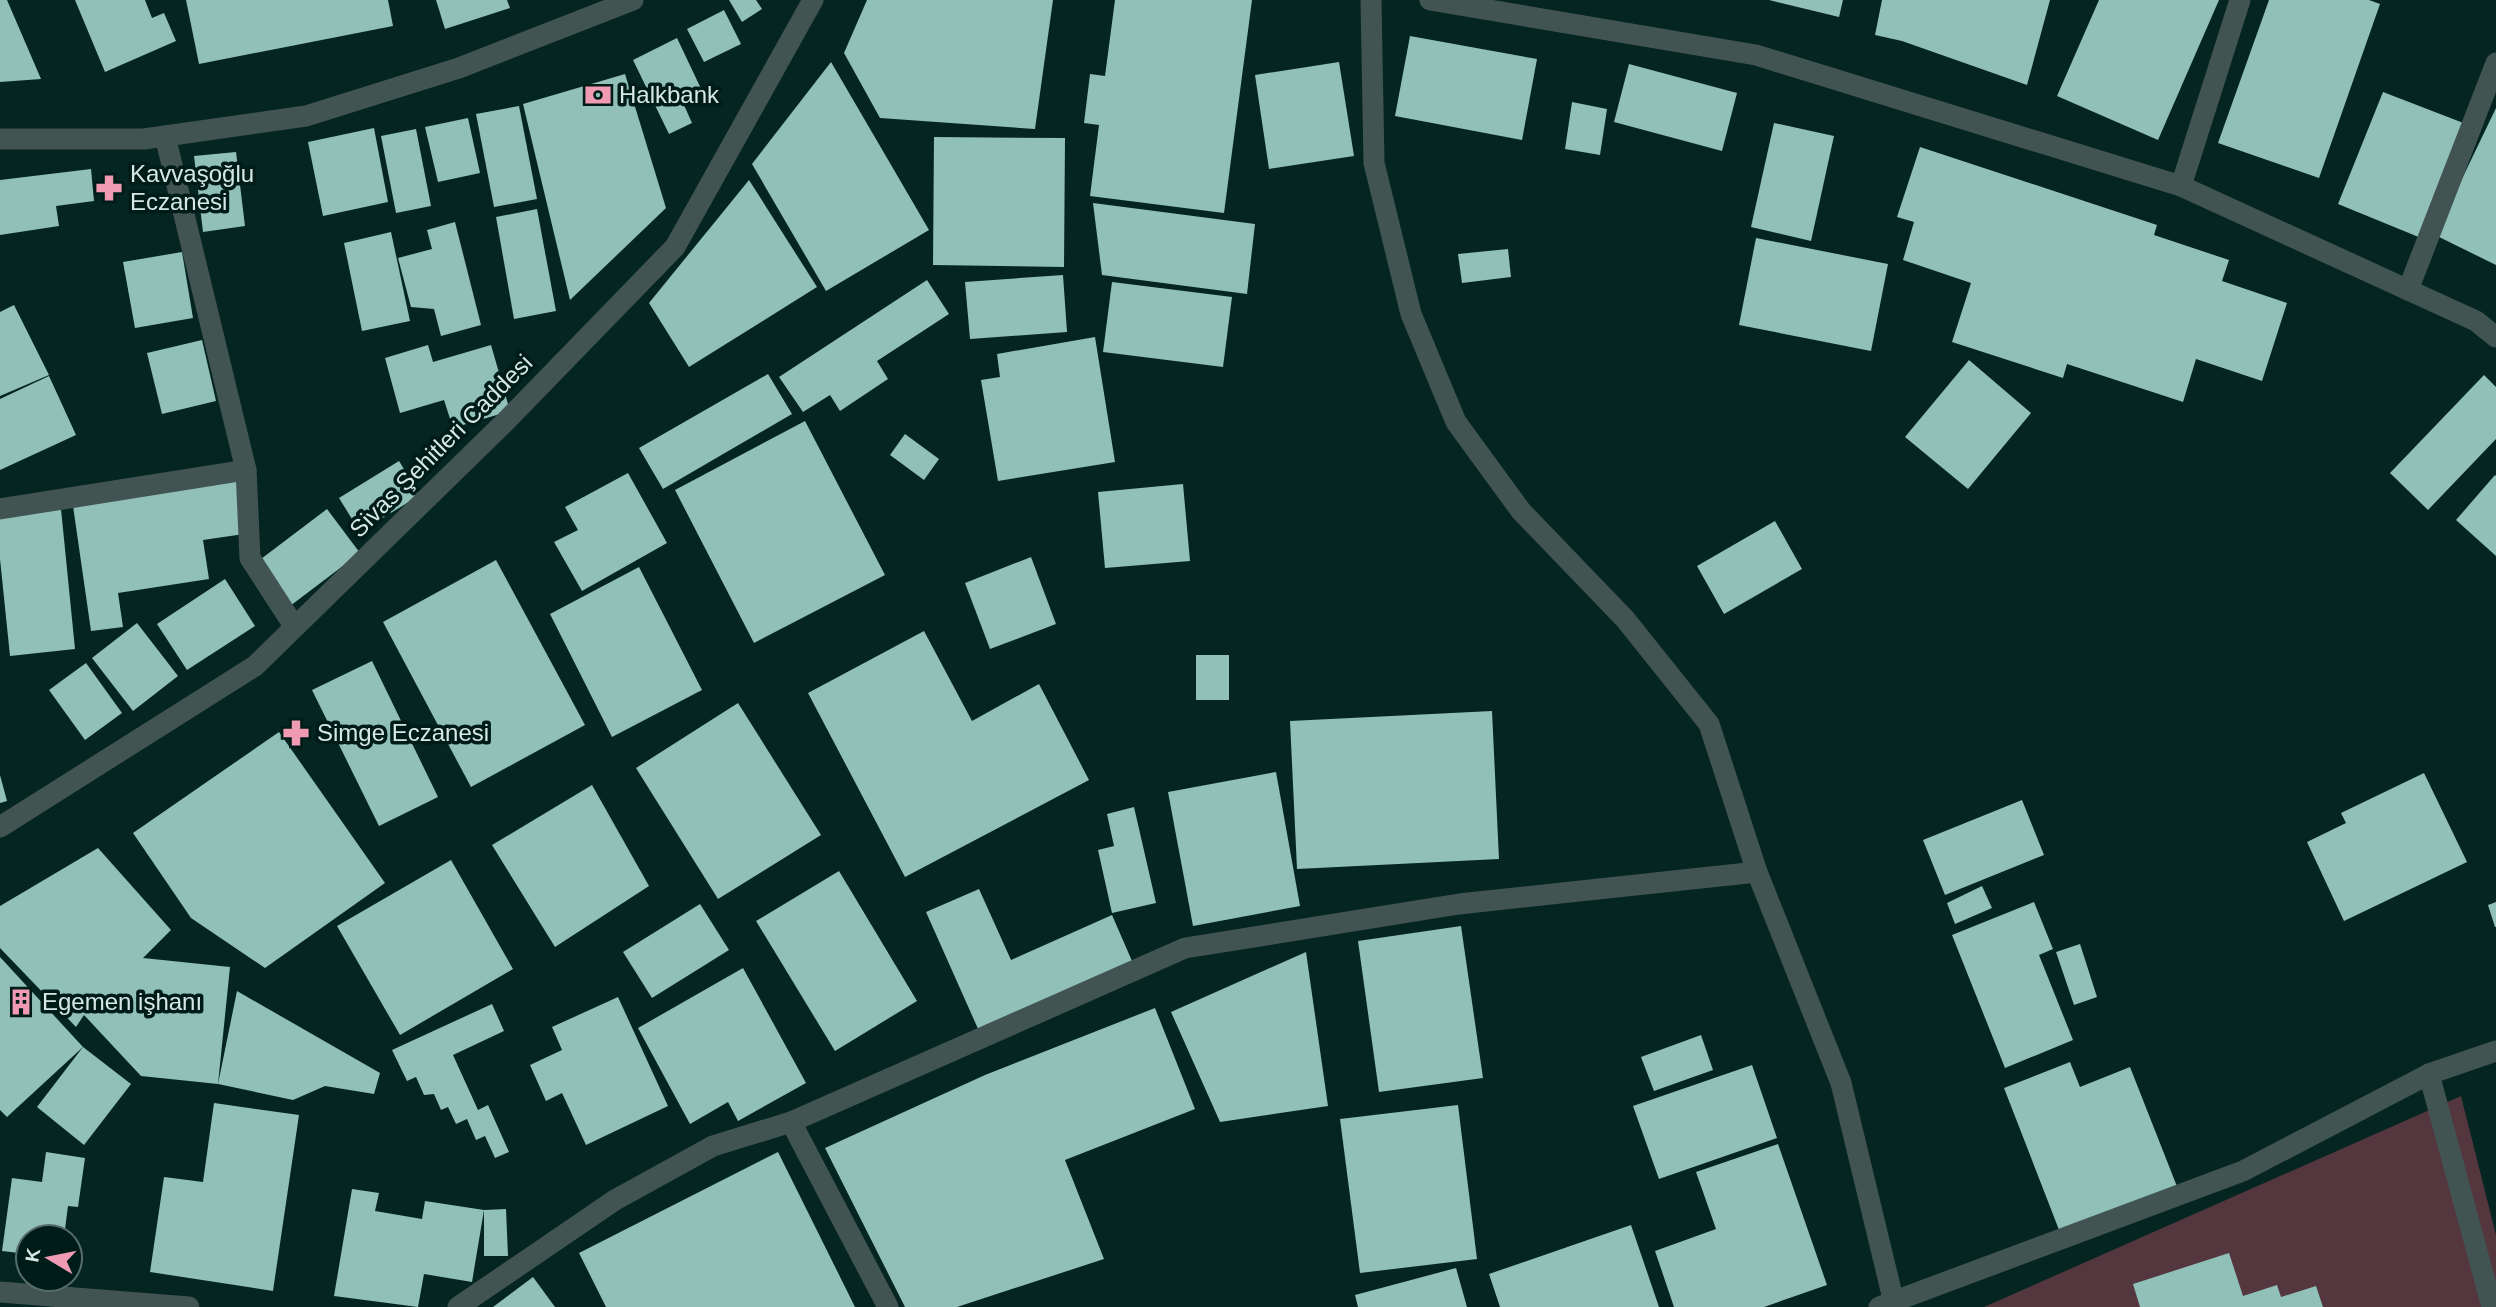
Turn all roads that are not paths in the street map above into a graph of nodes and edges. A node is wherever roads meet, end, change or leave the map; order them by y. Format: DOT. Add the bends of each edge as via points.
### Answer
graph roads {
  1 [pos="633,0"];
  2 [pos="813,0"];
  3 [pos="1371,0"];
  4 [pos="1430,0"];
  5 [pos="2240,0"];
  6 [pos="2496,63"];
  7 [pos="165,136"];
  8 [pos="0,139"];
  9 [pos="2181,186"];
  10 [pos="2408,289"];
  11 [pos="2496,337"];
  12 [pos="246,470"];
  13 [pos="0,509"];
  14 [pos="294,626"];
  15 [pos="0,827"];
  16 [pos="1757,872"];
  17 [pos="2496,1051"];
  18 [pos="2429,1074"];
  19 [pos="791,1122"];
  20 [pos="0,1292"];
  21 [pos="1889,1306"];
  22 [pos="189,1307"];
  23 [pos="458,1307"];
  24 [pos="888,1307"];
  25 [pos="2492,1307"];
  1 -- 7 [label="street" via="459,68 306,116"];
  2 -- 14 [label="street, Sivas Şehitleri Caddesi" via="675,247 507,420"];
  3 -- 16 [label="street" via="1374,163 1411,314 1456,422 1521,511 1625,620 1709,724"];
  4 -- 9 [label="street" via="1756,55"];
  5 -- 9 [label="street"];
  6 -- 10 [label="street"];
  7 -- 8 [label="street"];
  7 -- 12 [label="street"];
  9 -- 10 [label="street"];
  10 -- 11 [label="street" via="2476,321"];
  12 -- 13 [label="street"];
  12 -- 14 [label="street" via="250,558"];
  14 -- 15 [label="street, Sivas Şehitleri Caddesi" via="255,666"];
  16 -- 19 [label="street" via="1459,904 1185,948"];
  16 -- 21 [label="street" via="1841,1083"];
  17 -- 18 [label="street"];
  18 -- 21 [label="street" via="2243,1171"];
  18 -- 25 [label="street"];
  19 -- 23 [label="street" via="713,1146 615,1200"];
  19 -- 24 [label="street"];
  20 -- 22 [label="street"];
}
